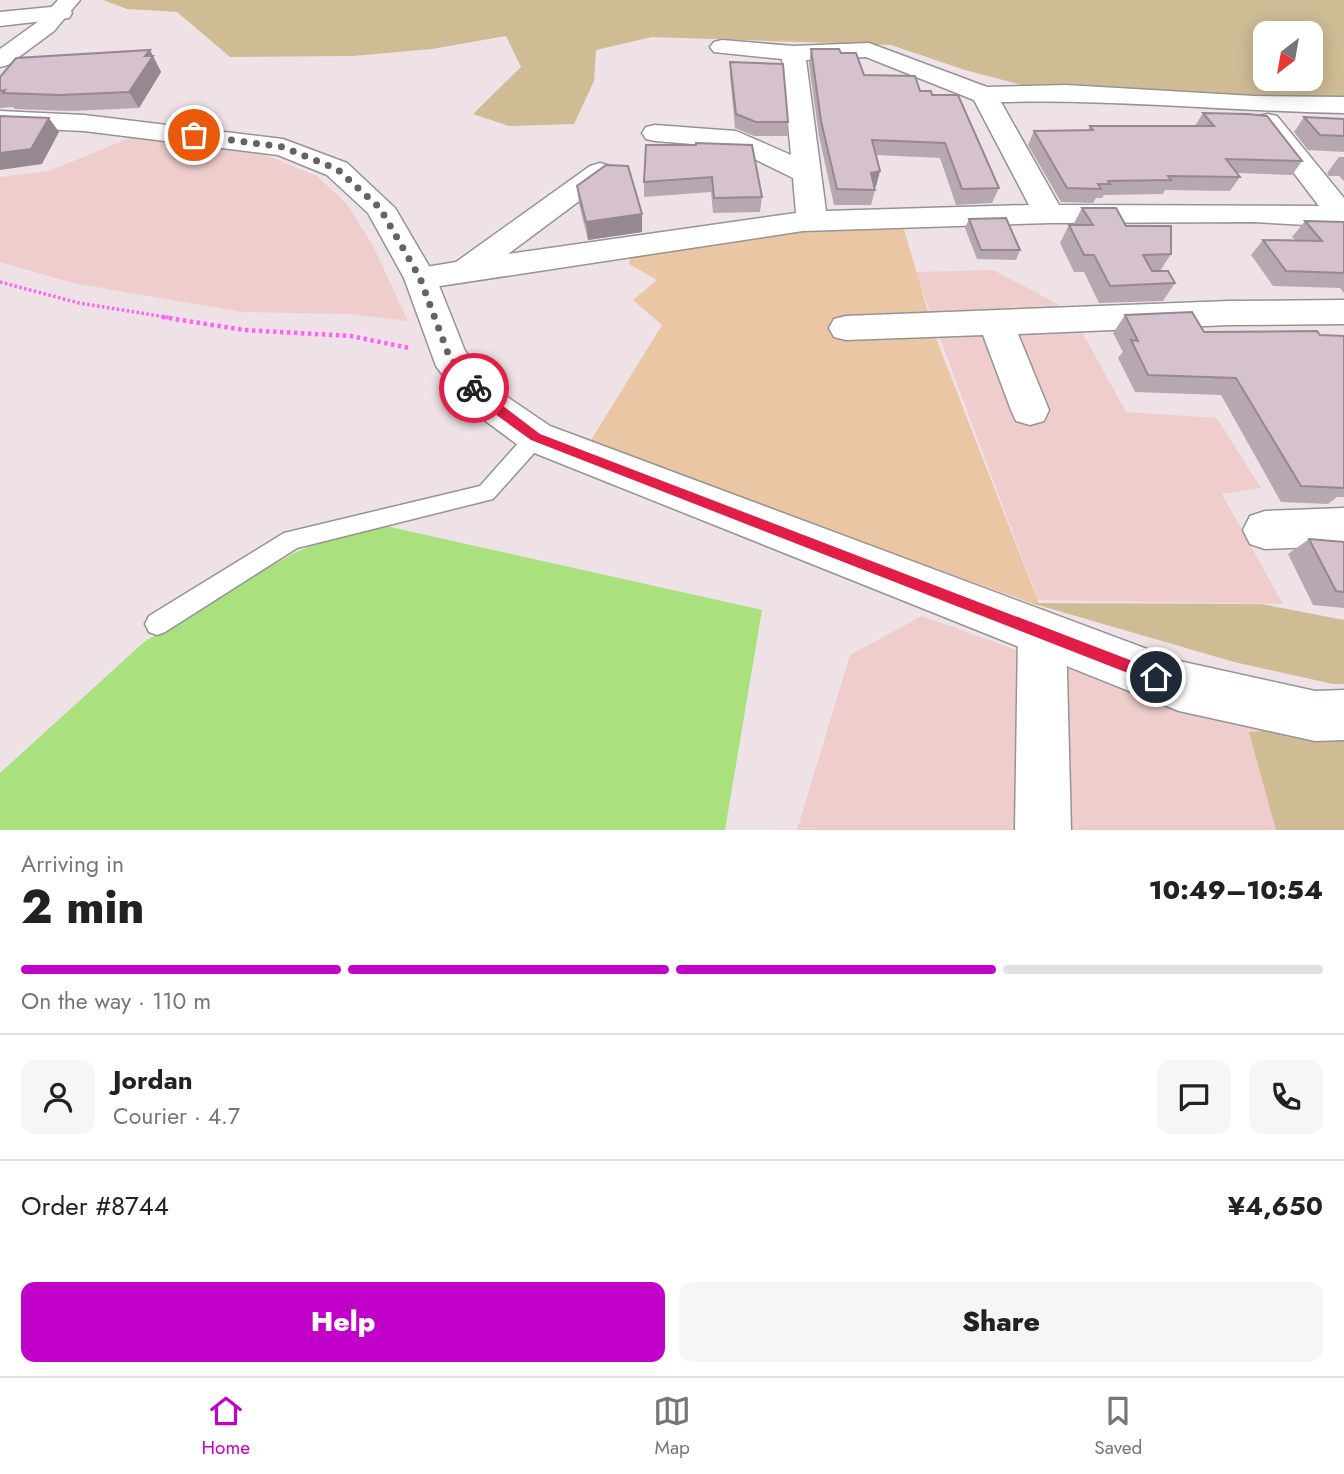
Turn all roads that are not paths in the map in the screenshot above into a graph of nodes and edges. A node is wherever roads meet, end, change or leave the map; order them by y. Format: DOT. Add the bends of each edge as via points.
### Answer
graph roads {
  1 [pos="65,7"];
  2 [pos="0,19"];
  3 [pos="722,47"];
  4 [pos="793,53"];
  5 [pos="2,57"];
  6 [pos="984,95"];
  7 [pos="1254,104"];
  8 [pos="1344,105"];
  9 [pos="0,118"];
  10 [pos="655,133"];
  11 [pos="1299,161"];
  12 [pos="1333,161"];
  13 [pos="600,173"];
  14 [pos="806,174"];
  15 [pos="1049,214"];
  16 [pos="1343,216"];
  17 [pos="812,221"];
  18 [pos="461,272"];
  19 [pos="420,278"];
  20 [pos="1344,312"];
  21 [pos="996,322"];
  22 [pos="846,328"];
  23 [pos="1030,410"];
  24 [pos="536,437"];
  25 [pos="1344,527"];
  26 [pos="1265,530"];
  27 [pos="157,624"];
  28 [pos="1042,633"];
  29 [pos="1344,715"];
  30 [pos="1043,830"];
  1 -- 2 [label="street"];
  1 -- 5 [label="street"];
  3 -- 4 [label="street"];
  4 -- 6 [label="street" via="869,50"];
  4 -- 14 [label="street"];
  6 -- 7 [label="street" via="1066,93"];
  6 -- 15 [label="street"];
  7 -- 8 [label="street"];
  7 -- 11 [label="street"];
  9 -- 19 [label="street" via="84,123 283,147 337,169 380,208"];
  10 -- 14 [label="street" via="736,139"];
  11 -- 12 [label="street"];
  11 -- 16 [label="street"];
  13 -- 18 [label="street"];
  14 -- 17 [label="street"];
  15 -- 16 [label="street"];
  15 -- 17 [label="street"];
  17 -- 18 [label="street"];
  18 -- 19 [label="street"];
  19 -- 24 [label="street" via="449,356 481,398"];
  20 -- 21 [label="street"];
  21 -- 22 [label="street"];
  21 -- 23 [label="street"];
  24 -- 27 [label="lane" via="486,492 292,541"];
  24 -- 28 [label="street"];
  25 -- 26 [label="street"];
  28 -- 29 [label="street" via="1179,686 1315,716"];
  28 -- 30 [label="street"];
}
